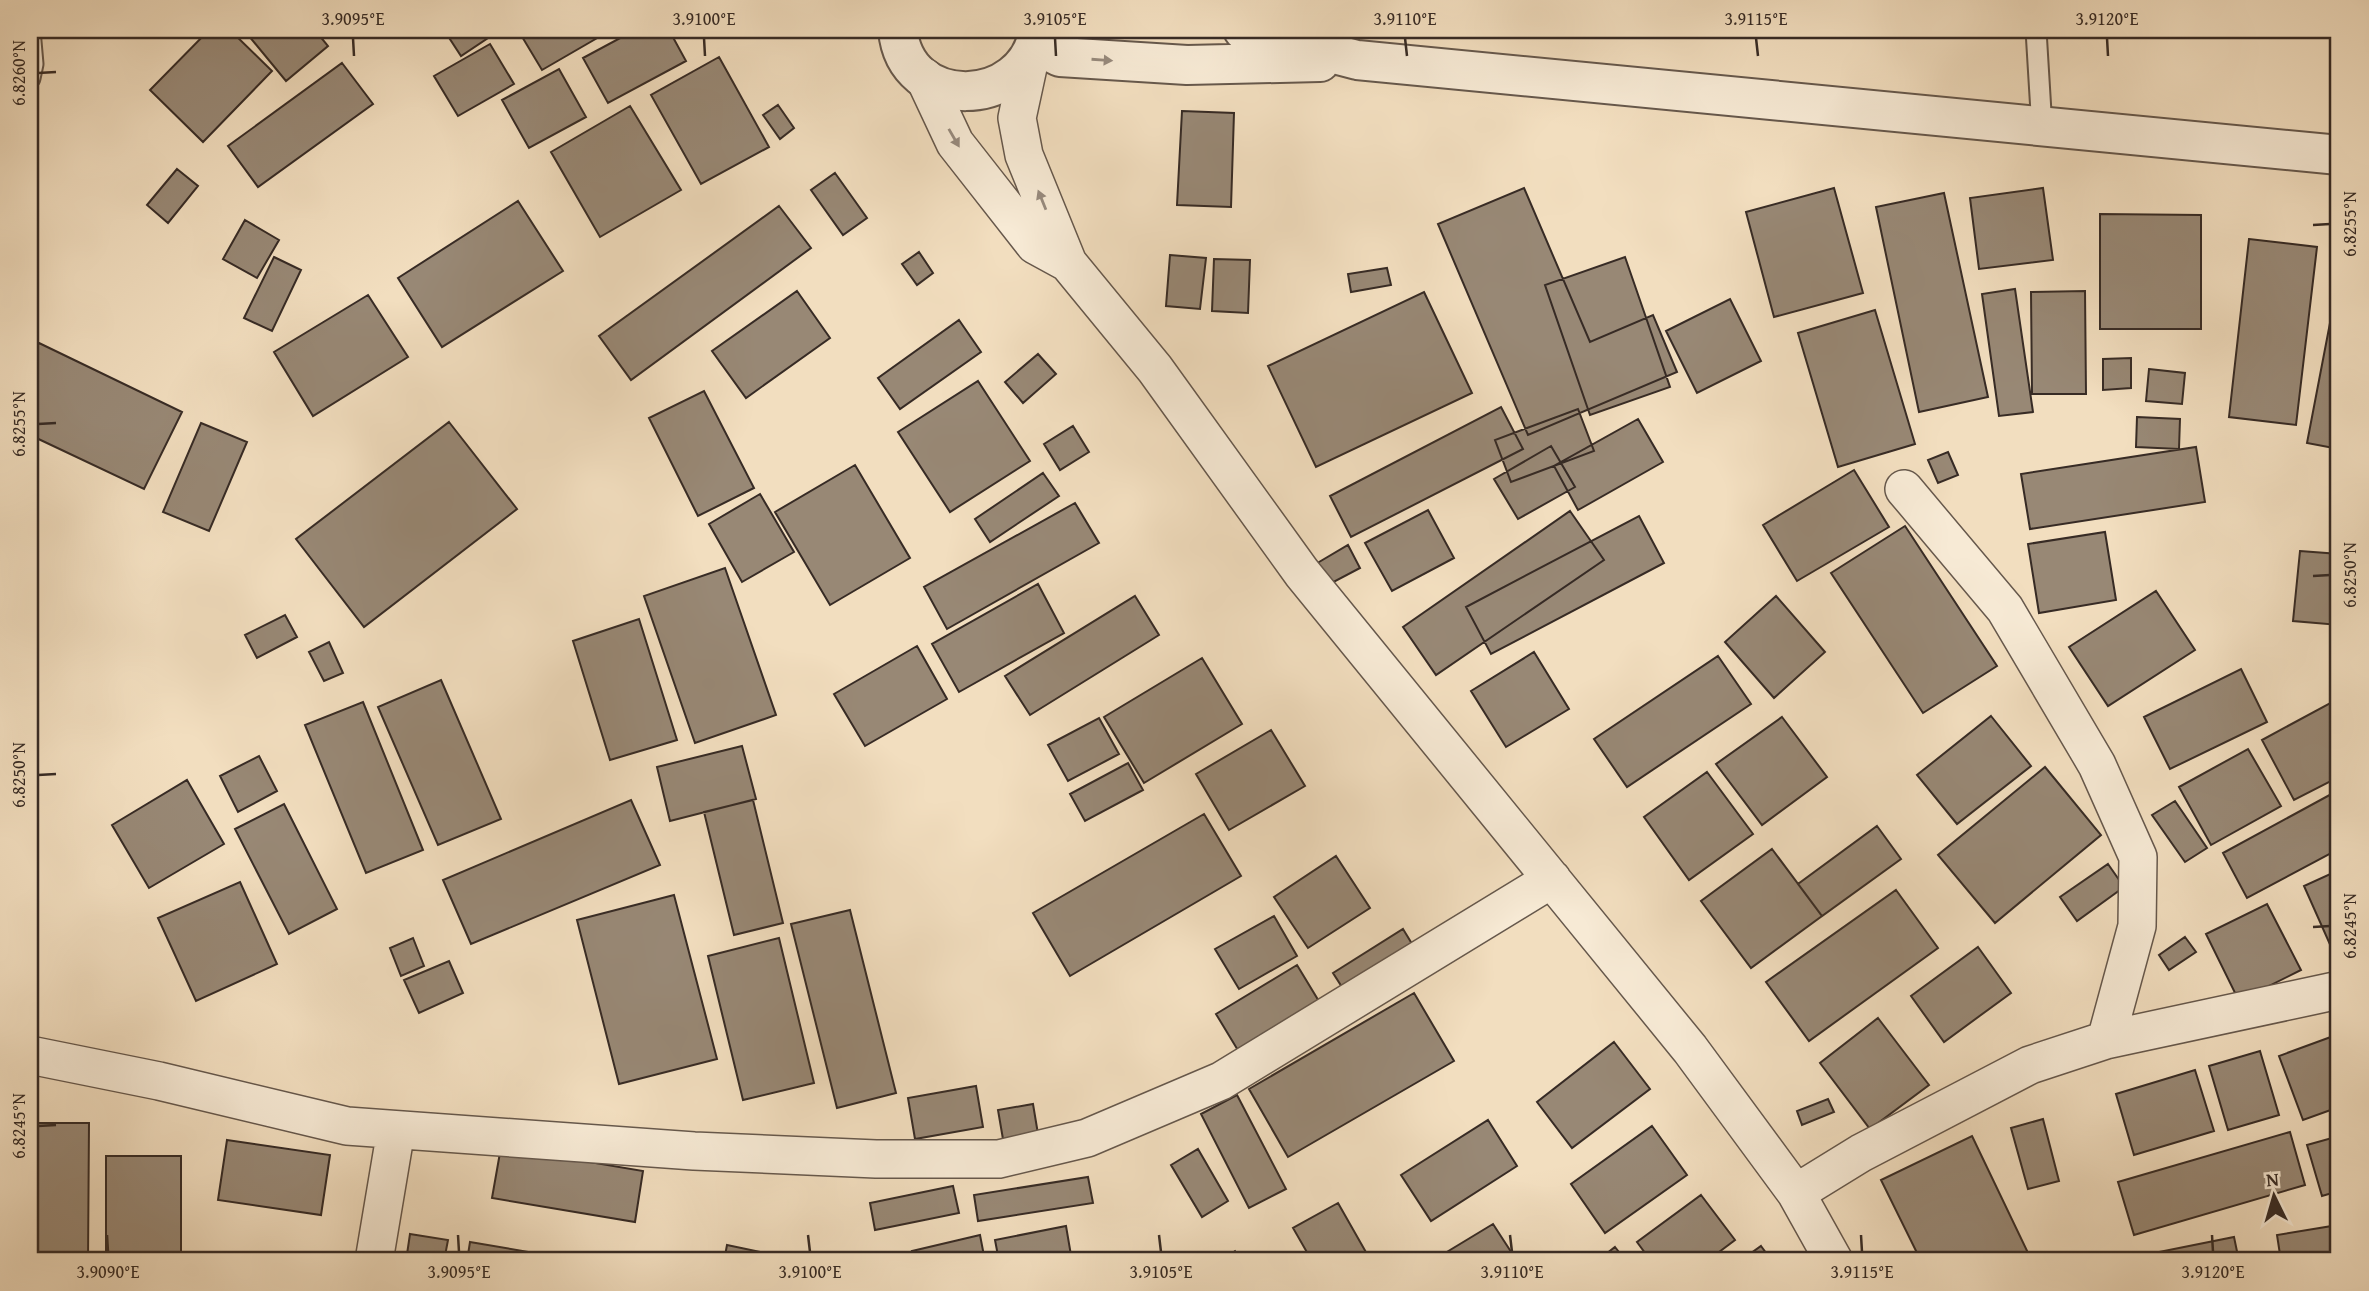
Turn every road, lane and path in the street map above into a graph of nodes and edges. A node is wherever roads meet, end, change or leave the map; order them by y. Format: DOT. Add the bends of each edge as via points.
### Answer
graph roads {
  1 [pos="30,30"];
  2 [pos="873,30"];
  3 [pos="1243,30"];
  4 [pos="2036,30"];
  5 [pos="1035,44"];
  6 [pos="910,56"];
  7 [pos="1357,60"];
  8 [pos="30,78"];
  9 [pos="2042,129"];
  10 [pos="2339,155"];
  11 [pos="1068,263"];
  12 [pos="1904,489"];
  13 [pos="1552,879"];
  14 [pos="2339,990"];
  15 [pos="2106,1040"];
  16 [pos="30,1055"];
  17 [pos="396,1130"];
  18 [pos="1796,1193"];
  19 [pos="374,1261"];
  20 [pos="1834,1261"];
  1 -- 8 [label="lane"];
  2 -- 6 [label="street"];
  3 -- 7 [label="street"];
  4 -- 9 [label="lane"];
  5 -- 6 [label="street" via="1014,76 993,88 969,93 945,89"];
  5 -- 7 [label="street, one-way" via="1060,57 1187,65"];
  11 -- 5 [label="street, one-way" via="1024,155 1017,118"];
  6 -- 11 [label="street, one-way" via="955,142 1035,245"];
  7 -- 9 [label="street"];
  9 -- 10 [label="street"];
  11 -- 13 [label="street" via="1155,369 1302,573"];
  12 -- 15 [label="street" via="2005,609 2097,765 2138,857 2137,926"];
  13 -- 17 [label="street" via="1221,1081 1087,1138 999,1158 694,1152"];
  13 -- 18 [label="street" via="1690,1049"];
  14 -- 15 [label="street"];
  15 -- 18 [label="street" via="2030,1065 1861,1153"];
  16 -- 17 [label="street" via="347,1126"];
  17 -- 19 [label="street"];
  18 -- 20 [label="street"];
}
